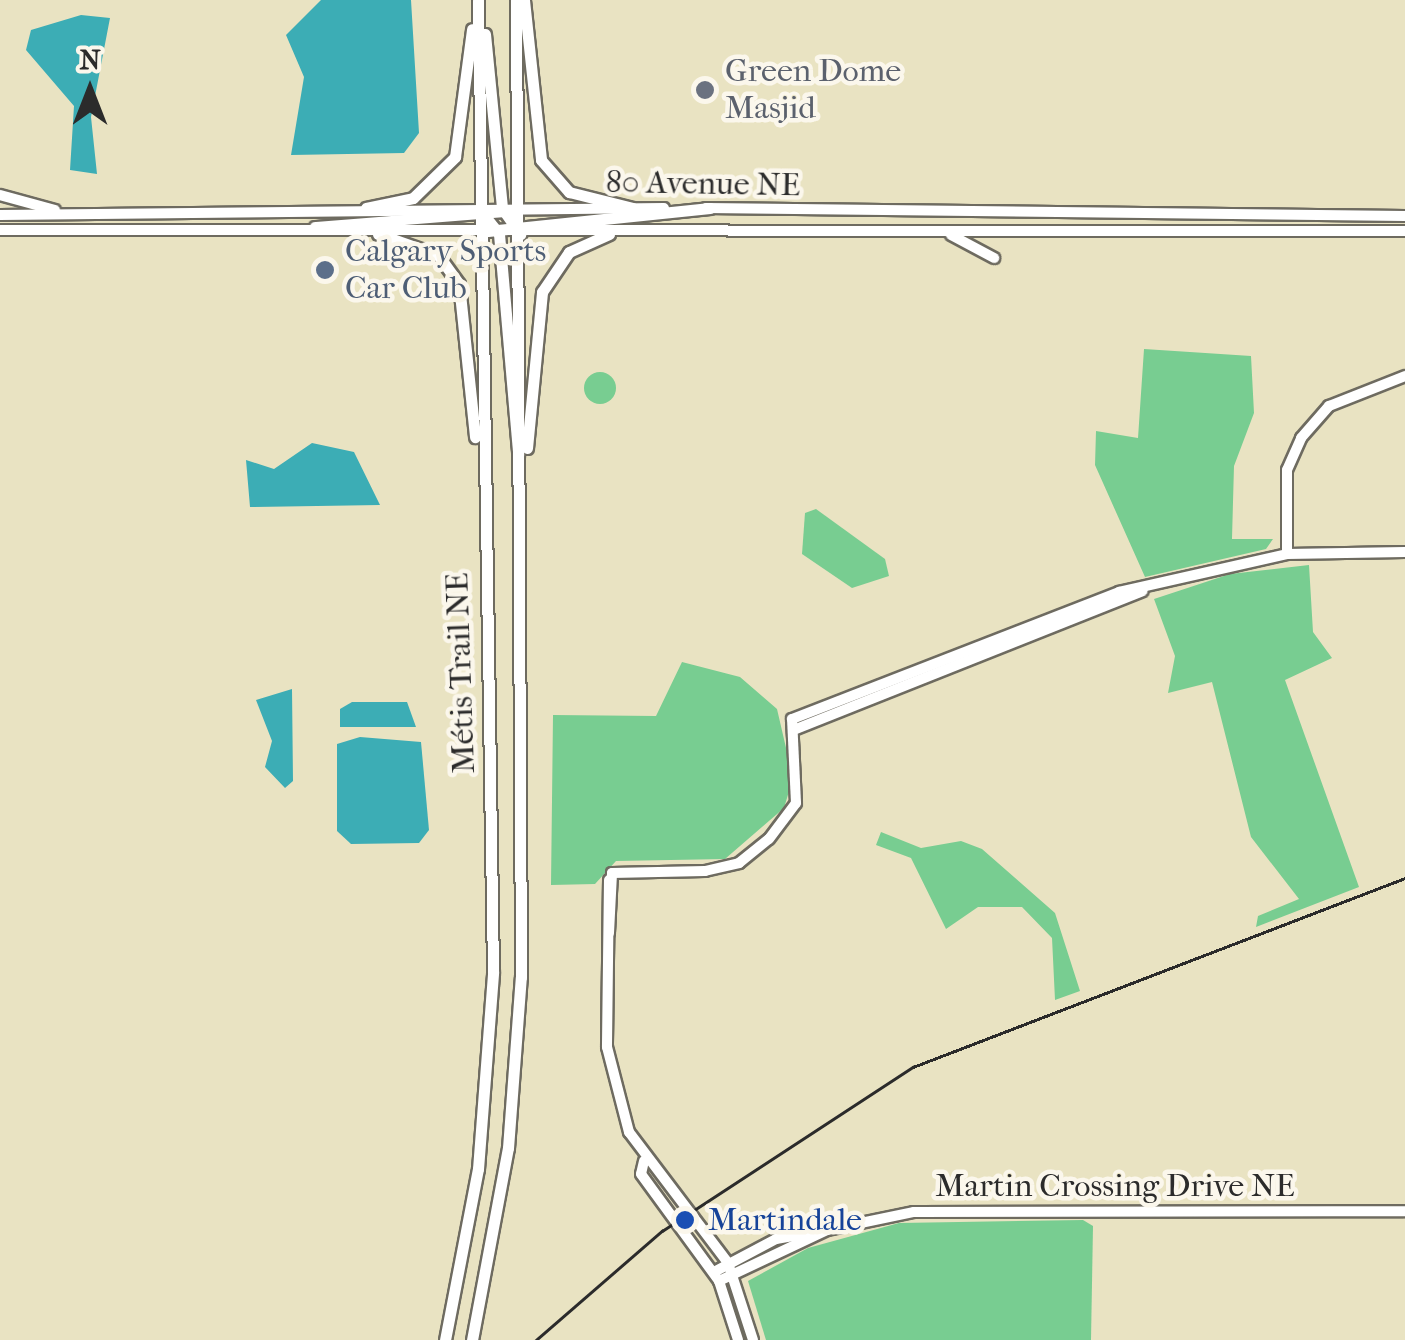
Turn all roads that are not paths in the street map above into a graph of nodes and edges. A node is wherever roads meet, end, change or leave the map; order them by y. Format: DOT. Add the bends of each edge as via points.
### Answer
graph roads {
  1 [pos="478,0"];
  2 [pos="516,0"];
  3 [pos="524,0"];
  4 [pos="0,194"];
  5 [pos="366,208"];
  6 [pos="634,208"];
  7 [pos="710,208"];
  8 [pos="0,215"];
  9 [pos="81,215"];
  10 [pos="1405,216"];
  11 [pos="513,218"];
  12 [pos="487,222"];
  13 [pos="0,230"];
  14 [pos="284,231"];
  15 [pos="926,231"];
  16 [pos="1405,231"];
  17 [pos="378,234"];
  18 [pos="609,234"];
  19 [pos="479,235"];
  20 [pos="994,258"];
  21 [pos="1405,376"];
  22 [pos="523,466"];
  23 [pos="483,536"];
  24 [pos="1405,552"];
  25 [pos="1287,554"];
  26 [pos="644,1162"];
  27 [pos="1405,1211"];
  28 [pos="730,1269"];
  29 [pos="716,1276"];
  30 [pos="445,1340"];
  31 [pos="472,1340"];
  32 [pos="738,1340"];
  33 [pos="753,1340"];
  1 -- 5 [label="main road" via="454,157 413,198"];
  1 -- 11 [label="main road"];
  1 -- 12 [label="main road"];
  2 -- 11 [label="main road, Métis Trail NE"];
  3 -- 6 [label="main road" via="541,160 569,192"];
  4 -- 9 [label="street"];
  5 -- 9 [label="street, 80 Avenue NE"];
  5 -- 12 [label="street, 80 Avenue NE"];
  6 -- 7 [label="street, 80 Avenue NE"];
  6 -- 11 [label="street, 80 Avenue NE"];
  7 -- 10 [label="street, 80 Avenue NE"];
  7 -- 11 [label="main road"];
  8 -- 9 [label="street, 80 Avenue NE"];
  11 -- 12 [label="main road"];
  11 -- 12 [label="street, 80 Avenue NE"];
  11 -- 18 [label="street, 80 Avenue NE"];
  11 -- 22 [label="main road, Métis Trail NE"];
  12 -- 14 [label="street"];
  12 -- 19 [label="main road"];
  12 -- 22 [label="main road"];
  13 -- 14 [label="street"];
  14 -- 17 [label="street"];
  15 -- 16 [label="street, 80 Avenue NE"];
  15 -- 18 [label="street, 80 Avenue NE"];
  15 -- 20 [label="street" via="976,242"];
  17 -- 19 [label="street"];
  17 -- 23 [label="main road" via="438,255 458,284"];
  18 -- 22 [label="main road" via="569,252 542,292"];
  19 -- 23 [label="main road, Métis Trail NE"];
  21 -- 25 [label="street" via="1329,406 1300,438 1287,470"];
  22 -- 31 [label="main road, Métis Trail NE" via="517,1059"];
  23 -- 30 [label="main road, Métis Trail NE" via="493,972 478,1169"];
  24 -- 25 [label="street"];
  25 -- 26 [label="street" via="1146,589 794,724 796,803 769,839 739,862 704,872 610,880 607,1048"];
  26 -- 28 [label="street"];
  26 -- 29 [label="street" via="641,1174"];
  27 -- 28 [label="street, Martin Crossing Drive NE" via="914,1212 827,1230"];
  28 -- 29 [label="street, Martin Crossing Drive NE"];
  28 -- 33 [label="street"];
  29 -- 32 [label="street"];
}
